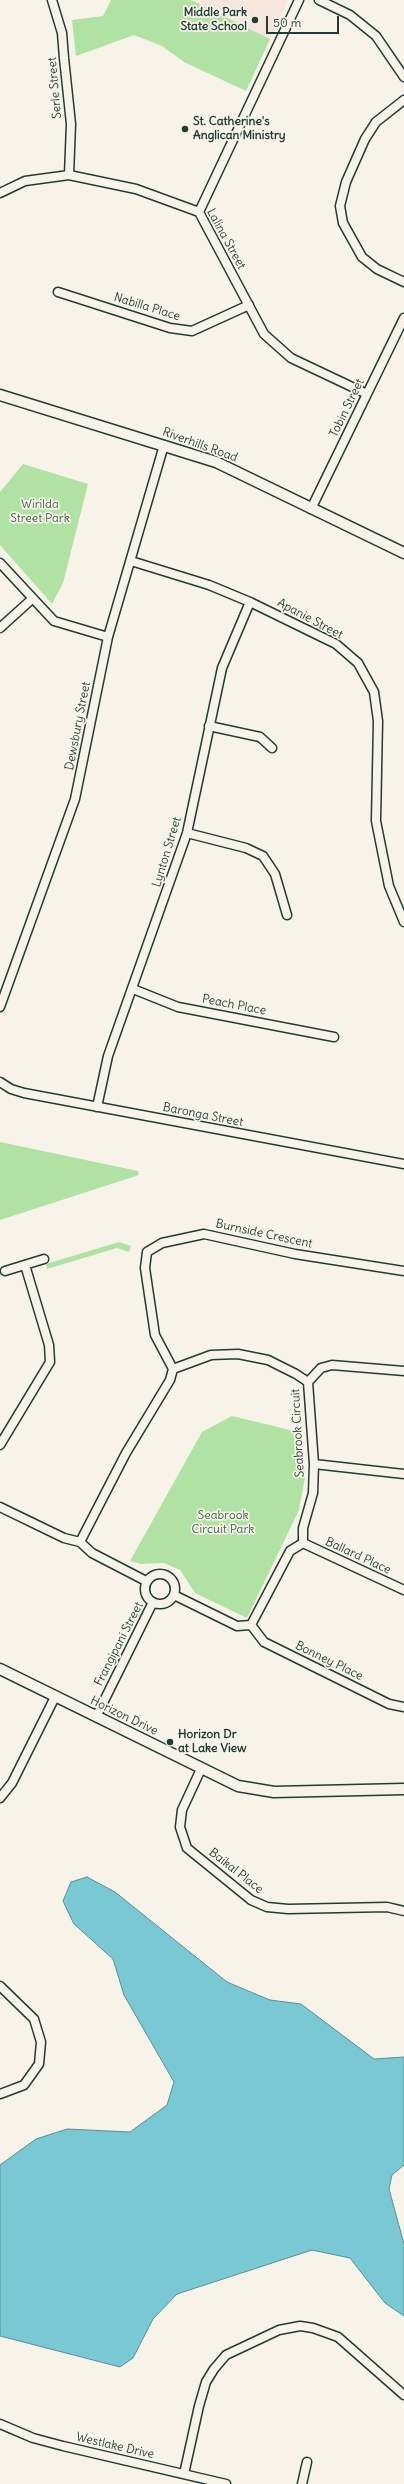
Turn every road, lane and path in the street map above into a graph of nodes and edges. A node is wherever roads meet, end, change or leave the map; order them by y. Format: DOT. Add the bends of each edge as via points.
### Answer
graph roads {
  1 [pos="52,0"];
  2 [pos="299,0"];
  3 [pos="319,0"];
  4 [pos="404,77"];
  5 [pos="404,100"];
  6 [pos="69,175"];
  7 [pos="0,193"];
  8 [pos="199,212"];
  9 [pos="404,282"];
  10 [pos="58,292"];
  11 [pos="249,305"];
  12 [pos="404,318"];
  13 [pos="367,394"];
  14 [pos="0,395"];
  15 [pos="164,445"];
  16 [pos="312,509"];
  17 [pos="404,553"];
  18 [pos="131,561"];
  19 [pos="0,563"];
  20 [pos="32,599"];
  21 [pos="250,602"];
  22 [pos="0,628"];
  23 [pos="108,637"];
  24 [pos="209,726"];
  25 [pos="272,748"];
  26 [pos="187,833"];
  27 [pos="287,915"];
  28 [pos="404,922"];
  29 [pos="133,989"];
  30 [pos="0,1007"];
  31 [pos="334,1037"];
  32 [pos="0,1082"];
  33 [pos="97,1107"];
  34 [pos="404,1164"];
  35 [pos="44,1259"];
  36 [pos="25,1265"];
  37 [pos="5,1271"];
  38 [pos="404,1271"];
  39 [pos="172,1368"];
  40 [pos="404,1371"];
  41 [pos="308,1382"];
  42 [pos="0,1445"];
  43 [pos="314,1464"];
  44 [pos="404,1474"];
  45 [pos="0,1507"];
  46 [pos="80,1542"];
  47 [pos="303,1543"];
  48 [pos="146,1581"];
  49 [pos="404,1590"];
  50 [pos="174,1595"];
  51 [pos="153,1602"];
  52 [pos="251,1625"];
  53 [pos="0,1670"];
  54 [pos="55,1697"];
  55 [pos="404,1707"];
  56 [pos="96,1717"];
  57 [pos="201,1769"];
  58 [pos="404,1789"];
  59 [pos="0,1798"];
  60 [pos="404,1911"];
  61 [pos="0,1986"];
  62 [pos="0,2094"];
  63 [pos="404,2395"];
  64 [pos="0,2424"];
  65 [pos="307,2462"];
  66 [pos="184,2474"];
  67 [pos="226,2484"];
  68 [pos="302,2484"];
  1 -- 6 [label="street, Serle Street" via="63,46 71,124"];
  2 -- 8 [label="street"];
  3 -- 4 [label="street" via="350,15 376,36"];
  5 -- 9 [label="street" via="376,122 365,139 346,182 340,206 343,223 362,257 377,269"];
  6 -- 7 [label="street, Lalina Street" via="25,181"];
  6 -- 8 [label="street, Lalina Street" via="136,189"];
  8 -- 11 [label="street, Lalina Street"];
  10 -- 11 [label="street, Nabilla Place" via="170,328 192,331"];
  11 -- 13 [label="street, Lalina Street" via="264,334 291,358"];
  12 -- 13 [label="street, Tobin Street"];
  13 -- 16 [label="street, Tobin Street"];
  14 -- 15 [label="street, Riverhills Road"];
  15 -- 16 [label="street, Riverhills Road" via="216,462"];
  15 -- 18 [label="street, Dewsbury Street"];
  16 -- 17 [label="street, Riverhills Road"];
  18 -- 21 [label="street, Apanie Street" via="208,585"];
  18 -- 23 [label="street, Dewsbury Street"];
  19 -- 20 [label="street"];
  20 -- 22 [label="street"];
  20 -- 23 [label="street" via="54,621"];
  21 -- 24 [label="street, Lynton Street" via="222,668"];
  21 -- 28 [label="street, Apanie Street" via="336,644 358,663 374,692 378,721 376,821 389,886"];
  23 -- 30 [label="street, Dewsbury Street" via="75,799"];
  24 -- 25 [label="street" via="260,737"];
  24 -- 26 [label="street, Lynton Street"];
  26 -- 27 [label="street" via="246,848 263,856 275,874"];
  26 -- 29 [label="street, Lynton Street"];
  29 -- 31 [label="street, Peach Place" via="178,1007"];
  29 -- 33 [label="street, Lynton Street" via="108,1056"];
  32 -- 33 [label="street, Baronga Street" via="24,1093"];
  33 -- 34 [label="street, Baronga Street"];
  35 -- 36 [label="street"];
  36 -- 37 [label="street"];
  36 -- 42 [label="street" via="49,1346 50,1362"];
  38 -- 39 [label="street, Burnside Crescent" via="295,1254 204,1234 162,1243 147,1252 145,1268 154,1335"];
  39 -- 41 [label="street, Seabrook Circuit" via="211,1355 238,1354 268,1360"];
  39 -- 46 [label="street" via="170,1380 126,1453"];
  40 -- 41 [label="street" via="332,1365 321,1368"];
  41 -- 43 [label="street, Seabrook Circuit"];
  43 -- 44 [label="street"];
  43 -- 47 [label="street, Seabrook Circuit" via="313,1493 303,1528"];
  45 -- 46 [label="street" via="64,1538"];
  46 -- 48 [label="street" via="92,1553"];
  47 -- 49 [label="street, Ballard Place"];
  47 -- 52 [label="street" via="290,1551"];
  48 -- 50 [label="street" via="155,1574 167,1575 174,1584"];
  48 -- 51 [label="street" via="145,1593"];
  50 -- 51 [label="street" via="167,1602"];
  50 -- 52 [label="street" via="237,1626"];
  51 -- 56 [label="street, Frangipani Street"];
  52 -- 55 [label="street, Bonney Place" via="264,1642 388,1704"];
  53 -- 54 [label="street, Horizon Drive"];
  54 -- 56 [label="street, Horizon Drive"];
  54 -- 59 [label="street" via="12,1783"];
  56 -- 57 [label="street, Horizon Drive"];
  57 -- 58 [label="street, Horizon Drive" via="238,1786 274,1792"];
  57 -- 60 [label="street, Baikal Place" via="182,1810 180,1827 187,1848 251,1900 267,1907 288,1910 387,1907"];
  61 -- 62 [label="street" via="34,2019 42,2042 39,2064 24,2085"];
  63 -- 66 [label="street" via="338,2338 326,2332 300,2326 279,2330 226,2355 214,2369 206,2382 199,2406"];
  64 -- 66 [label="street, Westlake Drive" via="33,2438"];
  65 -- 68 [label="street"];
  66 -- 67 [label="street, Westlake Drive"];
}
